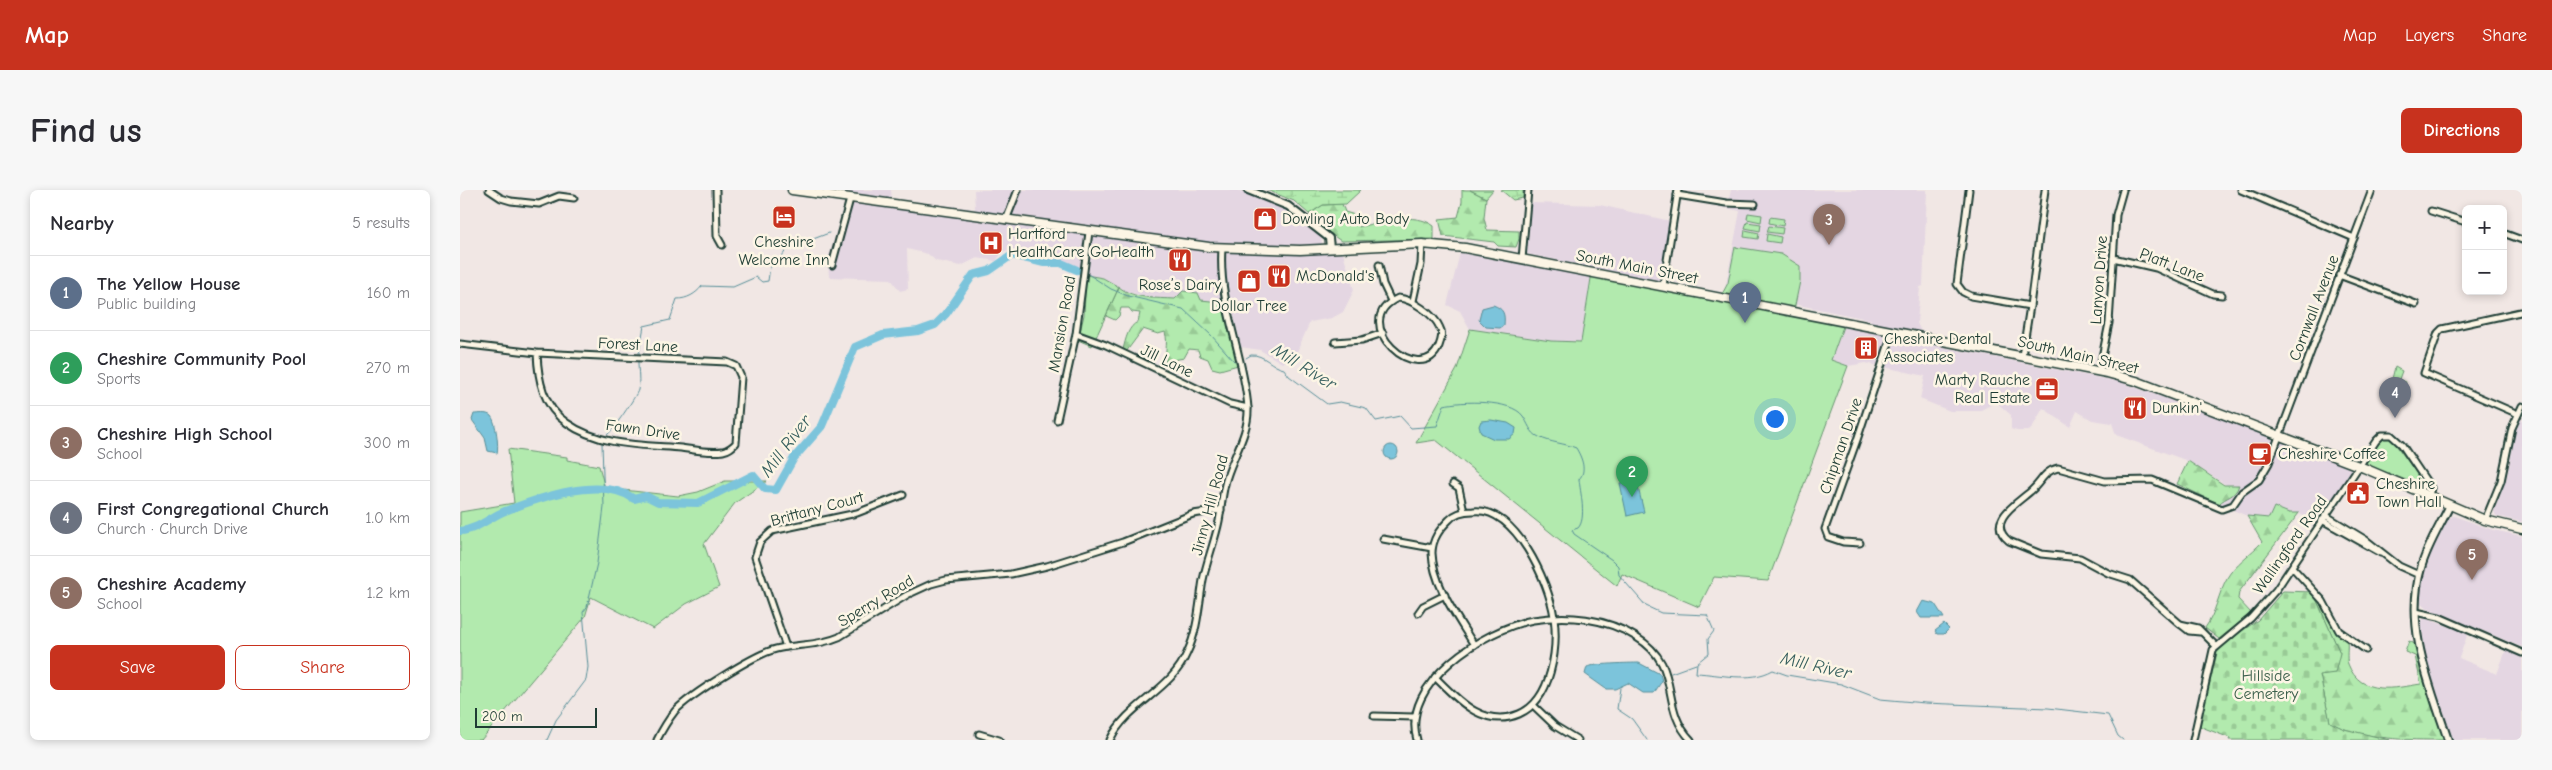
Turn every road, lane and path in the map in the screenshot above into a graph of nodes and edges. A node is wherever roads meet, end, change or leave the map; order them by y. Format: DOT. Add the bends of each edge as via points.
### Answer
graph roads {
  1 [pos="489,190"];
  2 [pos="716,190"];
  3 [pos="792,190"];
  4 [pos="1018,190"];
  5 [pos="1248,190"];
  6 [pos="1528,190"];
  7 [pos="1969,190"];
  8 [pos="2045,190"];
  9 [pos="2123,190"];
  10 [pos="2241,190"];
  11 [pos="2372,190"];
  12 [pos="1677,193"];
  13 [pos="574,198"];
  14 [pos="850,199"];
  15 [pos="1755,204"];
  16 [pos="2431,211"];
  17 [pos="1006,220"];
  18 [pos="2462,221"];
  19 [pos="1089,232"];
  20 [pos="2507,234"];
  21 [pos="2354,238"];
  22 [pos="2522,240"];
  23 [pos="722,244"];
  24 [pos="1422,244"];
  25 [pos="1222,248"];
  26 [pos="1330,248"];
  27 [pos="2113,258"];
  28 [pos="1522,259"];
  29 [pos="832,265"];
  30 [pos="1379,265"];
  31 [pos="2340,275"];
  32 [pos="1663,286"];
  33 [pos="2222,294"];
  34 [pos="1391,302"];
  35 [pos="1413,302"];
  36 [pos="2416,304"];
  37 [pos="2030,306"];
  38 [pos="2520,312"];
  39 [pos="1893,331"];
  40 [pos="1383,333"];
  41 [pos="1076,334"];
  42 [pos="1335,342"];
  43 [pos="460,344"];
  44 [pos="537,352"];
  45 [pos="2022,356"];
  46 [pos="2099,372"];
  47 [pos="2522,406"];
  48 [pos="1248,408"];
  49 [pos="2518,414"];
  50 [pos="1057,420"];
  51 [pos="2278,434"];
  52 [pos="736,443"];
  53 [pos="2359,466"];
  54 [pos="1453,484"];
  55 [pos="903,495"];
  56 [pos="2429,496"];
  57 [pos="2450,506"];
  58 [pos="1221,510"];
  59 [pos="1464,512"];
  60 [pos="2324,518"];
  61 [pos="2485,520"];
  62 [pos="2522,530"];
  63 [pos="1383,539"];
  64 [pos="1860,543"];
  65 [pos="1432,548"];
  66 [pos="2292,567"];
  67 [pos="2419,575"];
  68 [pos="1445,595"];
  69 [pos="2416,612"];
  70 [pos="1418,613"];
  71 [pos="1554,618"];
  72 [pos="1474,645"];
  73 [pos="2216,646"];
  74 [pos="786,647"];
  75 [pos="2366,650"];
  76 [pos="2522,653"];
  77 [pos="1435,677"];
  78 [pos="1533,705"];
  79 [pos="1374,716"];
  80 [pos="1414,717"];
  81 [pos="979,734"];
  82 [pos="657,740"];
  83 [pos="999,740"];
  84 [pos="1110,740"];
  85 [pos="1417,740"];
  86 [pos="1578,740"];
  87 [pos="1692,740"];
  88 [pos="2193,740"];
  89 [pos="2448,740"];
  1 -- 13 [label="street" via="511,201 539,204 559,196"];
  2 -- 23 [label="street" via="717,236"];
  3 -- 14 [label="highway, South Main Street"];
  4 -- 17 [label="street"];
  5 -- 26 [label="main road" via="1288,206 1325,236"];
  6 -- 28 [label="street"];
  7 -- 37 [label="street" via="1957,284 1971,296"];
  8 -- 37 [label="street"];
  9 -- 27 [label="street, Lanyon Drive" via="2117,207"];
  10 -- 21 [label="street"];
  11 -- 21 [label="street, Cornwall Avenue"];
  12 -- 15 [label="street"];
  12 -- 32 [label="street"];
  14 -- 17 [label="highway, South Main Street"];
  14 -- 29 [label="street"];
  16 -- 18 [label="street"];
  17 -- 19 [label="highway, South Main Street"];
  19 -- 25 [label="highway, South Main Street"];
  19 -- 41 [label="street, Mansion Road"];
  20 -- 22 [label="street"];
  21 -- 31 [label="street, Cornwall Avenue"];
  24 -- 26 [label="highway, South Main Street"];
  24 -- 28 [label="highway, South Main Street"];
  24 -- 35 [label="street"];
  25 -- 26 [label="highway, South Main Street"];
  25 -- 48 [label="street, Jinny Hill Road" via="1222,287"];
  27 -- 33 [label="street, Platt Lane" via="2156,268 2213,294"];
  27 -- 46 [label="street, Lanyon Drive" via="2109,323"];
  28 -- 32 [label="highway, South Main Street"];
  30 -- 34 [label="street"];
  31 -- 36 [label="street"];
  31 -- 51 [label="street, Cornwall Avenue"];
  32 -- 39 [label="highway, South Main Street"];
  34 -- 35 [label="street" via="1398,298"];
  34 -- 40 [label="street" via="1380,312"];
  35 -- 40 [label="street" via="1440,328 1442,338 1430,358 1417,361 1399,356 1387,344"];
  37 -- 45 [label="street"];
  38 -- 49 [label="street" via="2442,329 2424,373"];
  39 -- 45 [label="highway, South Main Street"];
  39 -- 64 [label="street, Chipman Drive" via="1825,529 1828,537"];
  40 -- 42 [label="street" via="1362,340"];
  41 -- 48 [label="street, Jill Lane" via="1230,404"];
  41 -- 50 [label="street, Mansion Road"];
  43 -- 44 [label="street, Forest Lane"];
  44 -- 52 [label="street, Fawn Drive" via="541,389 551,408 567,423 593,436 620,443 706,451 724,451"];
  44 -- 52 [label="street, Forest Lane" via="727,362 736,366 740,377"];
  45 -- 46 [label="highway, South Main Street"];
  46 -- 51 [label="highway, South Main Street" via="2144,384"];
  47 -- 49 [label="street"];
  48 -- 58 [label="street, Jinny Hill Road" via="1247,424 1227,477"];
  49 -- 61 [label="street" via="2501,482"];
  51 -- 53 [label="highway, South Main Street"];
  51 -- 73 [label="street, Cornwall Avenue" via="2262,477 2227,509 2215,508 2152,480 2105,481 2058,468 2044,474 2032,490 2003,516 2002,527 2009,542 2041,554 2080,558 2130,580 2180,624 2198,628"];
  53 -- 56 [label="highway, South Main Street"];
  53 -- 56 [label="street, Wallingford Road" via="2376,441 2391,435 2431,488"];
  53 -- 60 [label="street, Wallingford Road"];
  54 -- 59 [label="street" via="1459,488"];
  55 -- 74 [label="street, Brittany Court" via="857,512 772,530 760,542 755,557"];
  56 -- 57 [label="highway, South Main Street"];
  57 -- 61 [label="highway, South Main Street"];
  57 -- 67 [label="main road"];
  58 -- 74 [label="street, Sperry Road" via="1193,514 1123,542 1036,569 931,584 907,595 840,637 824,643"];
  58 -- 84 [label="street, Jinny Hill Road" via="1187,654 1174,675 1133,709"];
  59 -- 65 [label="street" via="1453,516 1442,527"];
  59 -- 71 [label="street" via="1490,512 1514,531 1540,572"];
  60 -- 66 [label="street, Wallingford Road"];
  60 -- 67 [label="street" via="2406,571"];
  61 -- 62 [label="highway, South Main Street"];
  63 -- 65 [label="street"];
  65 -- 68 [label="street" via="1433,562"];
  66 -- 73 [label="street, Wallingford Road" via="2257,612"];
  66 -- 75 [label="street" via="2322,601 2339,631"];
  67 -- 69 [label="main road"];
  68 -- 70 [label="street" via="1423,606"];
  68 -- 72 [label="street"];
  69 -- 76 [label="street" via="2439,617"];
  69 -- 89 [label="main road" via="2421,658"];
  71 -- 72 [label="street" via="1509,627"];
  71 -- 78 [label="street" via="1549,678"];
  71 -- 87 [label="street" via="1601,622 1646,644 1664,666 1670,683 1673,711"];
  72 -- 77 [label="street"];
  73 -- 88 [label="street" via="2210,659"];
  74 -- 82 [label="street, Sperry Road" via="756,657 689,700 675,711"];
  77 -- 78 [label="street" via="1468,709 1484,716 1499,718 1519,714"];
  77 -- 80 [label="street" via="1422,694"];
  78 -- 86 [label="street" via="1555,726"];
  79 -- 80 [label="street"];
  80 -- 85 [label="street"];
  81 -- 83 [label="street"];
}
